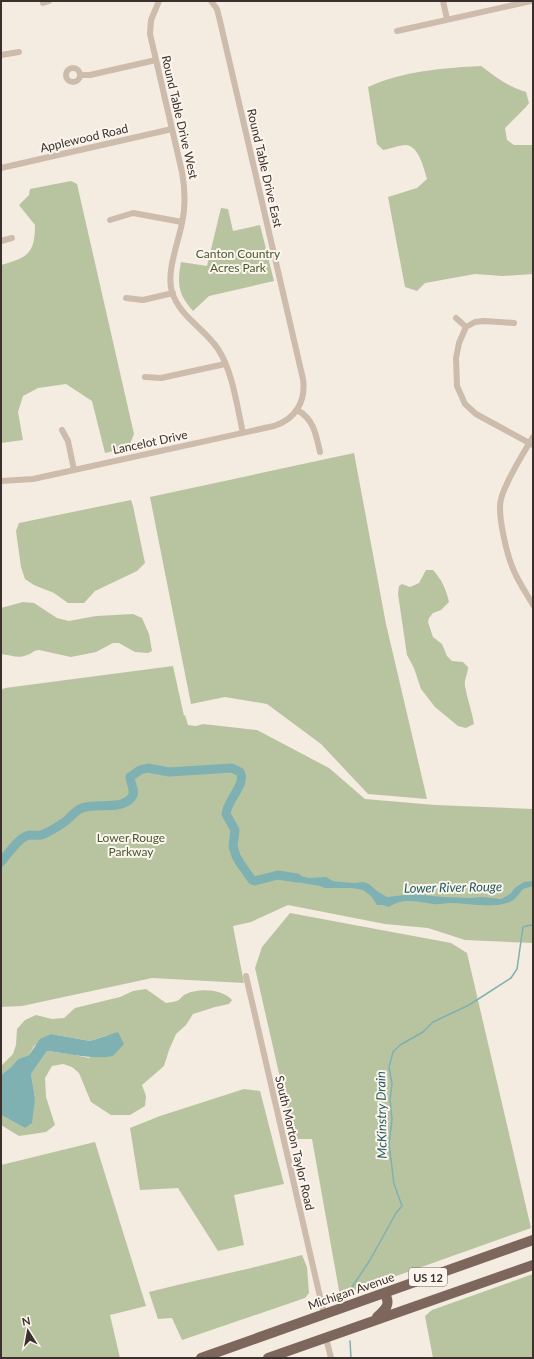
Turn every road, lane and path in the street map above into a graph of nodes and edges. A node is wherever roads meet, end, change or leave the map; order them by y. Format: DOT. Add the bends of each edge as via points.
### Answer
graph roads {
  1 [pos="159,1"];
  2 [pos="211,1"];
  3 [pos="443,1"];
  4 [pos="531,1"];
  5 [pos="447,19"];
  6 [pos="397,31"];
  7 [pos="19,52"];
  8 [pos="1,55"];
  9 [pos="156,60"];
  10 [pos="80,75"];
  11 [pos="172,129"];
  12 [pos="1,168"];
  13 [pos="110,220"];
  14 [pos="182,222"];
  15 [pos="12,238"];
  16 [pos="1,241"];
  17 [pos="173,293"];
  18 [pos="126,298"];
  19 [pos="456,318"];
  20 [pos="514,323"];
  21 [pos="466,327"];
  22 [pos="225,364"];
  23 [pos="145,377"];
  24 [pos="298,410"];
  25 [pos="62,430"];
  26 [pos="243,434"];
  27 [pos="533,437"];
  28 [pos="531,444"];
  29 [pos="320,452"];
  30 [pos="74,470"];
  31 [pos="1,480"];
  32 [pos="533,605"];
  33 [pos="246,976"];
  34 [pos="533,1240"];
  35 [pos="533,1265"];
  36 [pos="384,1293"];
  37 [pos="324,1314"];
  38 [pos="372,1321"];
  39 [pos="326,1338"];
  40 [pos="201,1358"];
  41 [pos="268,1358"];
  42 [pos="331,1358"];
  1 -- 9 [label="street, Round Table Drive West" via="150,27"];
  2 -- 24 [label="street, Round Table Drive East" via="220,21 303,379 303,395"];
  3 -- 5 [label="street"];
  4 -- 5 [label="street"];
  5 -- 6 [label="street"];
  7 -- 8 [label="street"];
  9 -- 10 [label="street"];
  9 -- 11 [label="street, Round Table Drive West"];
  11 -- 12 [label="street, Applewood Road"];
  11 -- 14 [label="street, Round Table Drive West" via="184,186"];
  13 -- 14 [label="street" via="128,213 137,213"];
  14 -- 17 [label="street, Round Table Drive West" via="171,272"];
  15 -- 16 [label="street"];
  17 -- 18 [label="street" via="144,300"];
  17 -- 22 [label="street, Round Table Drive West" via="181,310 218,349"];
  19 -- 21 [label="street"];
  20 -- 21 [label="street" via="479,321"];
  21 -- 28 [label="street" via="459,342 456,358 457,386 465,404 476,414"];
  22 -- 23 [label="street" via="161,378"];
  22 -- 26 [label="street, Round Table Drive West"];
  24 -- 26 [label="street, Lancelot Drive" via="290,419 280,424"];
  24 -- 29 [label="street" via="312,423"];
  25 -- 30 [label="street" via="68,441"];
  26 -- 30 [label="street, Lancelot Drive"];
  27 -- 28 [label="street"];
  28 -- 32 [label="street" via="511,476 501,499 500,512 514,571"];
  30 -- 31 [label="street, Lancelot Drive" via="33,479"];
  33 -- 37 [label="street, South Morton Taylor Road"];
  34 -- 36 [label="main road, Michigan Avenue / US 12"];
  35 -- 38 [label="main road, US 12"];
  36 -- 37 [label="main road, Michigan Avenue / US 12"];
  36 -- 38 [label="main road" via="388,1300 387,1308"];
  37 -- 40 [label="main road, Michigan Avenue / US 12"];
  38 -- 39 [label="main road, US 12"];
  39 -- 41 [label="main road, US 12"];
  39 -- 42 [label="street"];
}
